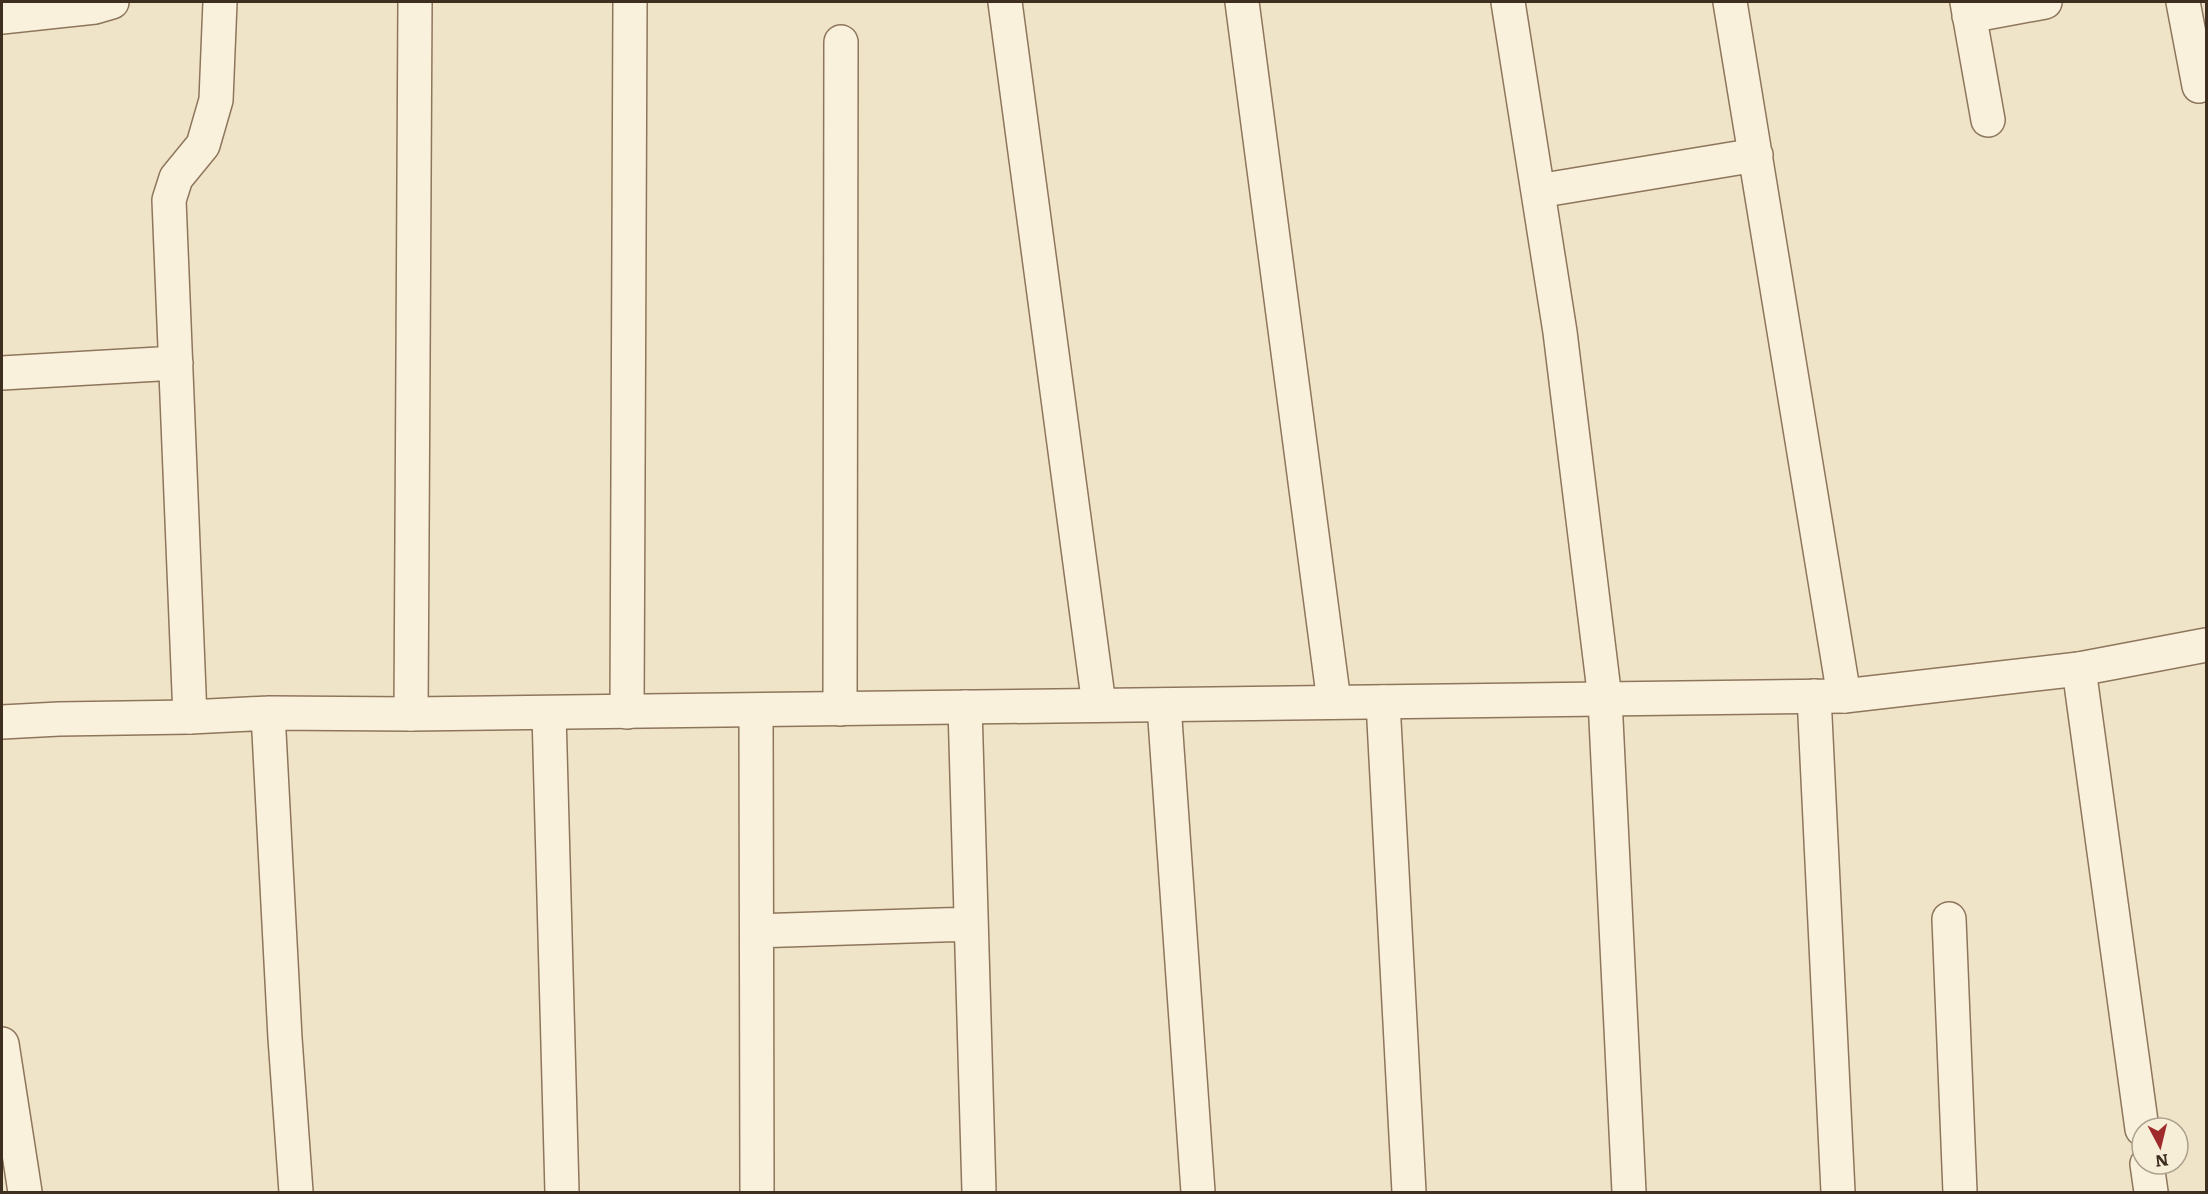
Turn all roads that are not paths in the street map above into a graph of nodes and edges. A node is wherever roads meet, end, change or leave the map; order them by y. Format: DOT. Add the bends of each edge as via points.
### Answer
graph roads {
  1 [pos="112,2"];
  2 [pos="220,2"];
  3 [pos="415,2"];
  4 [pos="630,2"];
  5 [pos="1005,2"];
  6 [pos="1242,2"];
  7 [pos="1508,2"];
  8 [pos="1730,2"];
  9 [pos="2045,2"];
  10 [pos="2183,2"];
  11 [pos="33,8"];
  12 [pos="1968,9"];
  13 [pos="2,16"];
  14 [pos="841,42"];
  15 [pos="2199,86"];
  16 [pos="1988,120"];
  17 [pos="1756,155"];
  18 [pos="1538,191"];
  19 [pos="176,363"];
  20 [pos="2,373"];
  21 [pos="2206,645"];
  22 [pos="2079,669"];
  23 [pos="1829,696"];
  24 [pos="1605,699"];
  25 [pos="1334,702"];
  26 [pos="1383,702"];
  27 [pos="1099,705"];
  28 [pos="1164,705"];
  29 [pos="965,707"];
  30 [pos="840,709"];
  31 [pos="756,710"];
  32 [pos="627,712"];
  33 [pos="268,713"];
  34 [pos="549,713"];
  35 [pos="411,714"];
  36 [pos="190,717"];
  37 [pos="2,722"];
  38 [pos="1950,919"];
  39 [pos="971,924"];
  40 [pos="757,931"];
  41 [pos="2,1045"];
  42 [pos="2140,1116"];
  43 [pos="2149,1176"];
  44 [pos="24,1192"];
  45 [pos="296,1192"];
  46 [pos="562,1192"];
  47 [pos="757,1192"];
  48 [pos="980,1192"];
  49 [pos="1198,1192"];
  50 [pos="1409,1192"];
  51 [pos="1629,1192"];
  52 [pos="1838,1192"];
  53 [pos="1960,1192"];
  54 [pos="2151,1192"];
  1 -- 11 [label="street" via="95,7"];
  2 -- 19 [label="street" via="216,100 203,145 176,178 169,200"];
  3 -- 35 [label="street"];
  4 -- 32 [label="street"];
  5 -- 27 [label="street"];
  6 -- 25 [label="street"];
  7 -- 18 [label="street"];
  8 -- 17 [label="street"];
  9 -- 12 [label="street"];
  10 -- 15 [label="street"];
  11 -- 13 [label="street"];
  12 -- 16 [label="street"];
  14 -- 30 [label="street"];
  17 -- 18 [label="street"];
  17 -- 23 [label="street" via="1791,360"];
  18 -- 24 [label="street" via="1560,332"];
  19 -- 20 [label="street"];
  19 -- 36 [label="street"];
  21 -- 22 [label="street"];
  22 -- 23 [label="street"];
  22 -- 42 [label="street"];
  23 -- 24 [label="street"];
  23 -- 52 [label="street"];
  24 -- 26 [label="street"];
  24 -- 51 [label="street"];
  25 -- 26 [label="street"];
  25 -- 28 [label="street"];
  26 -- 50 [label="street"];
  27 -- 28 [label="street"];
  27 -- 29 [label="street"];
  28 -- 49 [label="street"];
  29 -- 30 [label="street"];
  29 -- 39 [label="street"];
  30 -- 31 [label="street"];
  31 -- 32 [label="street"];
  31 -- 40 [label="street"];
  32 -- 34 [label="street"];
  33 -- 35 [label="street"];
  33 -- 36 [label="street"];
  33 -- 45 [label="street"];
  34 -- 35 [label="street"];
  34 -- 46 [label="street"];
  36 -- 37 [label="street"];
  38 -- 53 [label="street"];
  39 -- 40 [label="street"];
  39 -- 48 [label="street"];
  40 -- 47 [label="street"];
  41 -- 44 [label="street"];
  43 -- 54 [label="street"];
}
